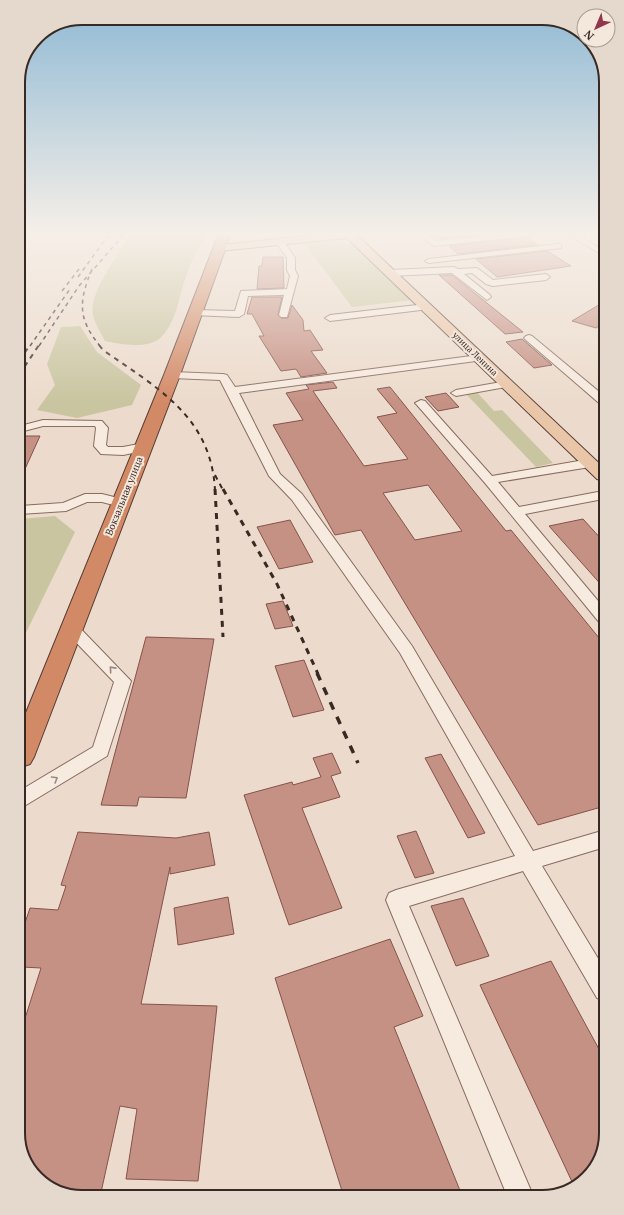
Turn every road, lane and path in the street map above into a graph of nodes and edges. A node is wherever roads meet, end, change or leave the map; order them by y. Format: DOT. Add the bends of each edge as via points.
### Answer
graph roads {
  1 [pos="204,290"];
  2 [pos="293,290"];
  3 [pos="408,290"];
  4 [pos="478,290"];
  5 [pos="289,293"];
  6 [pos="487,297"];
  7 [pos="426,307"];
  8 [pos="195,313"];
  9 [pos="284,315"];
  10 [pos="330,318"];
  11 [pos="529,338"];
  12 [pos="479,358"];
  13 [pos="172,375"];
  14 [pos="507,384"];
  15 [pos="232,391"];
  16 [pos="456,393"];
  17 [pos="599,398"];
  18 [pos="421,404"];
  19 [pos="25,428"];
  20 [pos="144,447"];
  21 [pos="590,463"];
  22 [pos="599,472"];
  23 [pos="489,480"];
  24 [pos="599,496"];
  25 [pos="121,503"];
  26 [pos="25,510"];
  27 [pos="515,512"];
  28 [pos="599,612"];
  29 [pos="72,629"];
  30 [pos="25,747"];
  31 [pos="25,798"];
  32 [pos="599,840"];
  33 [pos="528,861"];
  34 [pos="599,980"];
  35 [pos="518,1190"];
  1 -- 8 [label="highway, Вокзальная улица"];
  2 -- 5 [label="street"];
  3 -- 7 [label="main road, улица Ленина"];
  4 -- 6 [label="street"];
  5 -- 8 [label="street" via="244,293 239,314"];
  5 -- 9 [label="street"];
  7 -- 10 [label="street"];
  7 -- 12 [label="main road, улица Ленина"];
  8 -- 13 [label="highway, Вокзальная улица"];
  11 -- 17 [label="street"];
  12 -- 14 [label="main road, улица Ленина"];
  12 -- 15 [label="street"];
  13 -- 15 [label="street" via="223,377"];
  13 -- 20 [label="highway, Вокзальная улица"];
  14 -- 16 [label="street"];
  14 -- 21 [label="main road, улица Ленина"];
  15 -- 33 [label="street" via="275,476 297,497 406,650"];
  18 -- 23 [label="street"];
  19 -- 20 [label="street" via="43,423 98,423 102,428 100,446 105,451"];
  20 -- 25 [label="highway, Вокзальная улица"];
  21 -- 22 [label="main road, улица Ленина"];
  21 -- 23 [label="street"];
  23 -- 27 [label="street"];
  24 -- 27 [label="street"];
  25 -- 26 [label="street" via="102,498 85,498 66,507"];
  25 -- 29 [label="highway, Вокзальная улица"];
  27 -- 28 [label="street"];
  29 -- 30 [label="highway, Вокзальная улица"];
  31 -- 29 [label="street, one-way" via="101,751 122,681"];
  32 -- 33 [label="street"];
  33 -- 34 [label="street"];
  33 -- 35 [label="street" via="396,900"];
}
